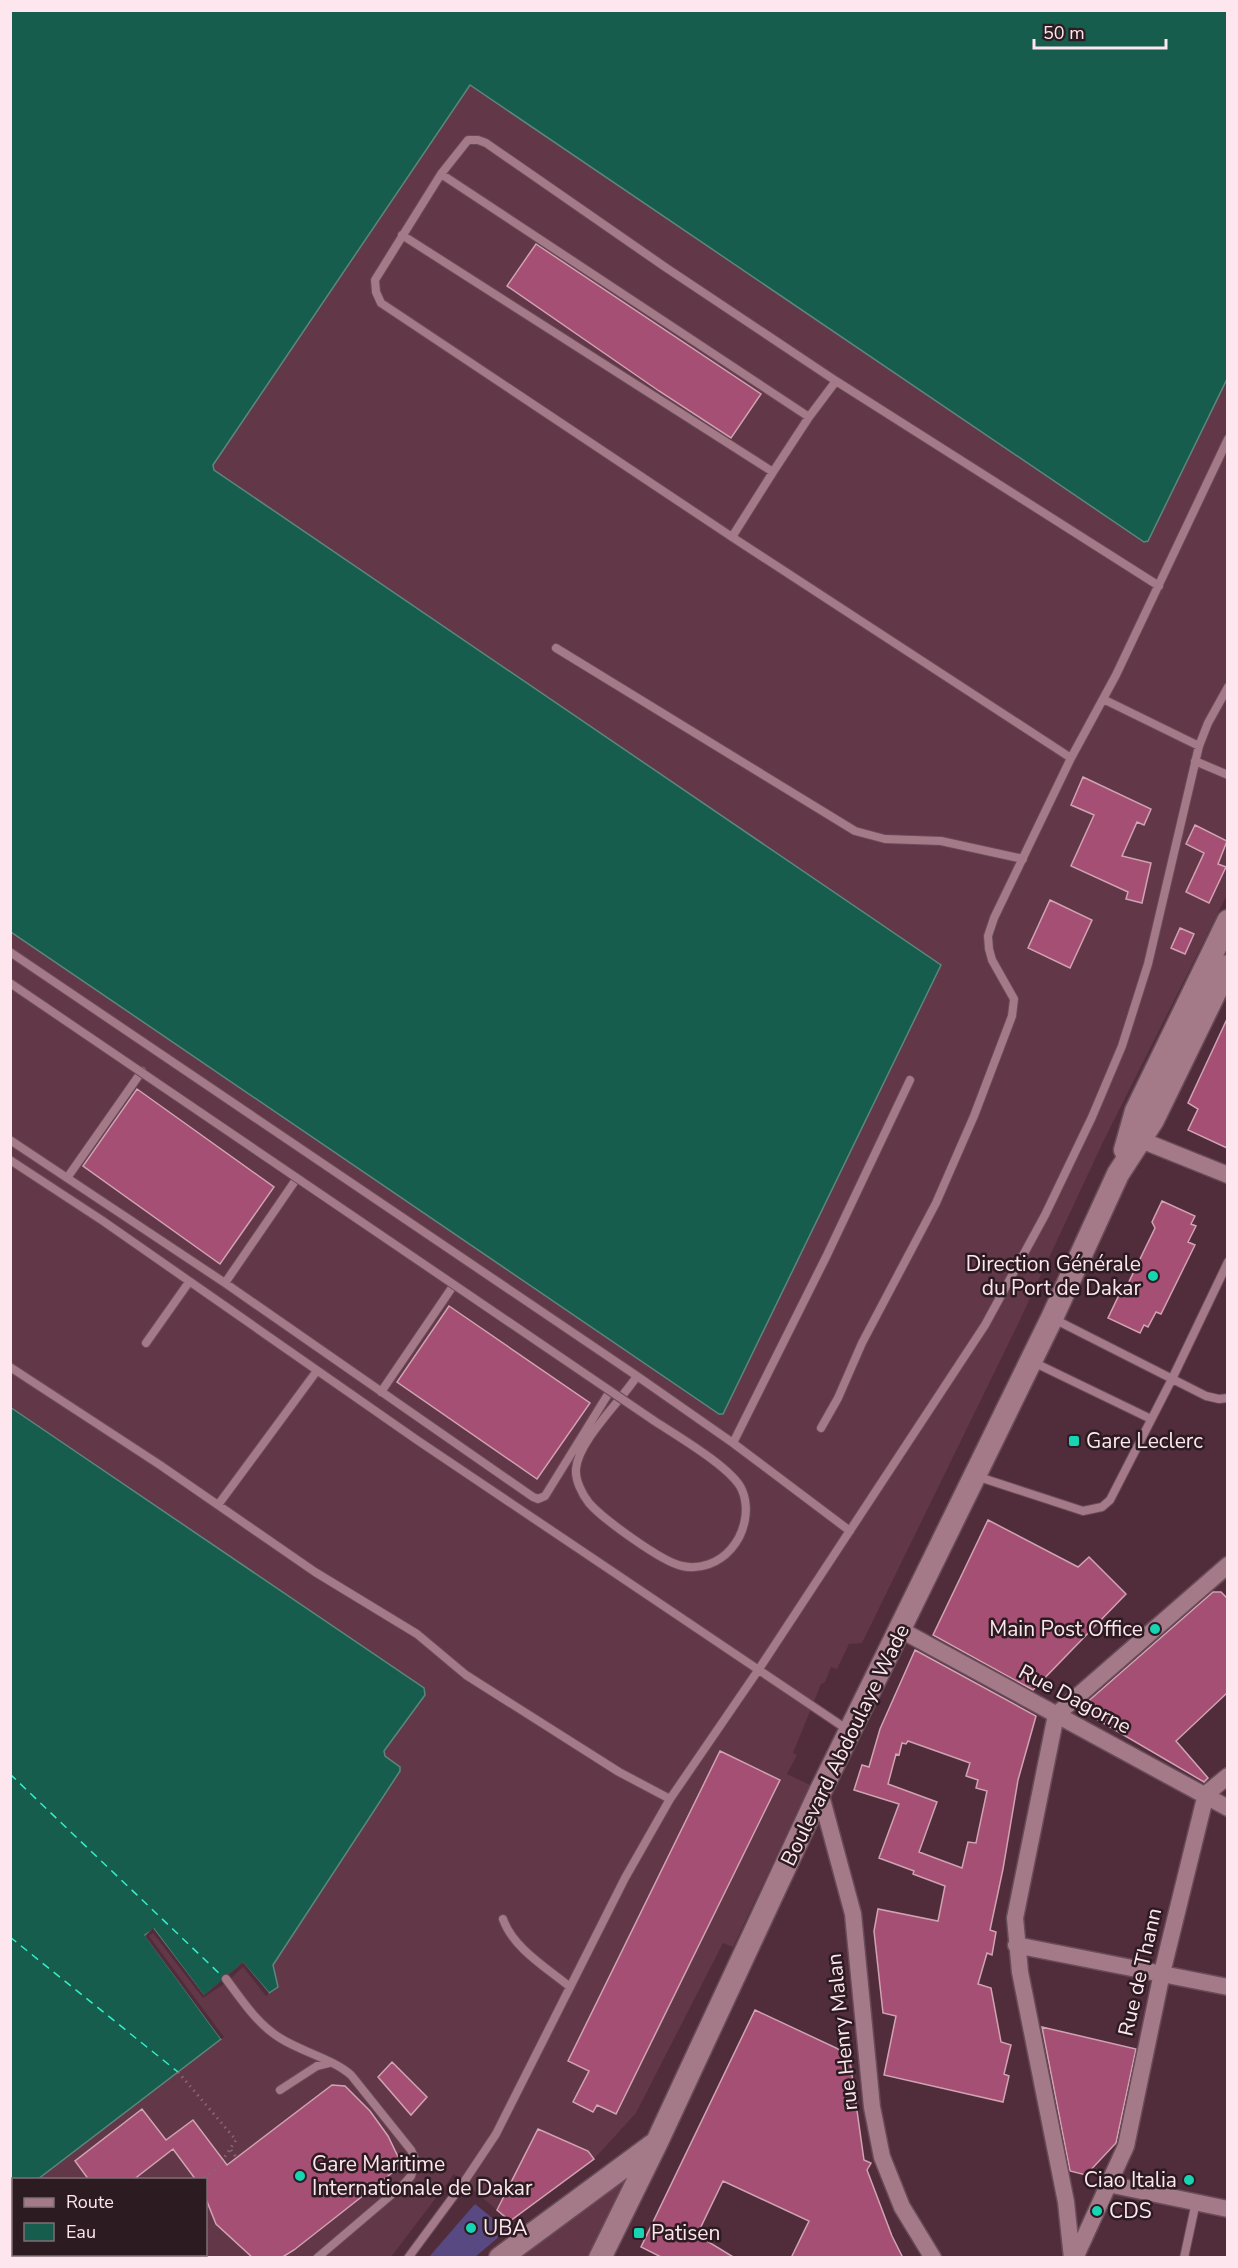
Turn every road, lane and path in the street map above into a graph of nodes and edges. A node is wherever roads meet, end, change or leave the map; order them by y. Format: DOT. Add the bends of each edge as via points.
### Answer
graph roads {
  1 [pos="441,174"];
  2 [pos="402,235"];
  3 [pos="836,381"];
  4 [pos="809,417"];
  5 [pos="1227,439"];
  6 [pos="773,472"];
  7 [pos="732,537"];
  8 [pos="1159,586"];
  9 [pos="556,648"];
  10 [pos="1227,687"];
  11 [pos="1103,699"];
  12 [pos="1199,746"];
  13 [pos="1071,758"];
  14 [pos="1195,761"];
  15 [pos="1227,775"];
  16 [pos="1023,859"];
  17 [pos="1227,921"];
  18 [pos="10,952"];
  19 [pos="1227,966"];
  20 [pos="10,983"];
  21 [pos="142,1071"];
  22 [pos="910,1080"];
  23 [pos="1134,1138"];
  24 [pos="10,1140"];
  25 [pos="10,1160"];
  26 [pos="1227,1175"];
  27 [pos="67,1178"];
  28 [pos="297,1178"];
  29 [pos="1227,1262"];
  30 [pos="189,1282"];
  31 [pos="225,1283"];
  32 [pos="453,1286"];
  33 [pos="1052,1318"];
  34 [pos="146,1343"];
  35 [pos="1031,1361"];
  36 [pos="10,1367"];
  37 [pos="316,1371"];
  38 [pos="637,1376"];
  39 [pos="1172,1379"];
  40 [pos="610,1391"];
  41 [pos="381,1392"];
  42 [pos="1227,1398"];
  43 [pos="1151,1419"];
  44 [pos="821,1428"];
  45 [pos="733,1443"];
  46 [pos="976,1476"];
  47 [pos="218,1505"];
  48 [pos="850,1531"];
  49 [pos="1225,1573"];
  50 [pos="901,1630"];
  51 [pos="759,1669"];
  52 [pos="1056,1715"];
  53 [pos="850,1731"];
  54 [pos="1227,1776"];
  55 [pos="820,1792"];
  56 [pos="1206,1794"];
  57 [pos="670,1798"];
  58 [pos="1227,1808"];
  59 [pos="503,1919"];
  60 [pos="1016,1945"];
  61 [pos="1162,1973"];
  62 [pos="225,1979"];
  63 [pos="570,1987"];
  64 [pos="1227,1987"];
  65 [pos="330,2063"];
  66 [pos="178,2072"];
  67 [pos="280,2090"];
  68 [pos="657,2142"];
  69 [pos="231,2150"];
  70 [pos="236,2157"];
  71 [pos="204,2178"];
  72 [pos="1108,2184"];
  73 [pos="1196,2202"];
  74 [pos="1227,2209"];
  75 [pos="317,2258"];
  76 [pos="408,2258"];
  77 [pos="500,2258"];
  78 [pos="600,2258"];
  79 [pos="933,2258"];
  80 [pos="1074,2258"];
  81 [pos="1184,2258"];
  1 -- 2 [label="lane"];
  1 -- 3 [label="lane" via="468,140 486,143"];
  1 -- 4 [label="lane"];
  2 -- 6 [label="lane"];
  2 -- 7 [label="lane" via="375,280 381,303"];
  3 -- 4 [label="lane"];
  3 -- 8 [label="lane"];
  4 -- 6 [label="lane"];
  5 -- 8 [label="lane"];
  6 -- 7 [label="lane"];
  7 -- 13 [label="lane"];
  8 -- 11 [label="lane"];
  9 -- 16 [label="lane" via="855,831 885,839 941,841"];
  10 -- 12 [label="lane"];
  11 -- 12 [label="lane"];
  11 -- 13 [label="lane"];
  12 -- 14 [label="lane"];
  13 -- 16 [label="lane"];
  14 -- 15 [label="lane"];
  14 -- 48 [label="lane" via="1148,964 1122,1046 1092,1117 1045,1215 985,1325"];
  16 -- 44 [label="lane" via="988,936 992,960 1014,999 1012,1016 936,1203"];
  17 -- 23 [label="street, Boulevard Abdoulaye Wade" via="1136,1111"];
  18 -- 38 [label="lane"];
  19 -- 23 [label="street, Boulevard Abdoulaye Wade" via="1153,1120"];
  20 -- 21 [label="lane, bridge"];
  21 -- 27 [label="lane"];
  21 -- 28 [label="lane, bridge"];
  22 -- 45 [label="lane"];
  23 -- 26 [label="street"];
  23 -- 33 [label="street, Boulevard Abdoulaye Wade"];
  24 -- 27 [label="lane"];
  25 -- 30 [label="lane"];
  27 -- 31 [label="lane"];
  28 -- 31 [label="lane"];
  28 -- 32 [label="lane, bridge"];
  29 -- 39 [label="lane"];
  30 -- 34 [label="lane"];
  30 -- 37 [label="lane"];
  31 -- 41 [label="lane"];
  32 -- 40 [label="lane, bridge"];
  32 -- 41 [label="lane"];
  33 -- 35 [label="street, Boulevard Abdoulaye Wade"];
  33 -- 39 [label="lane"];
  35 -- 43 [label="lane"];
  35 -- 46 [label="street, Boulevard Abdoulaye Wade"];
  36 -- 47 [label="lane"];
  37 -- 47 [label="lane"];
  37 -- 51 [label="lane"];
  38 -- 40 [label="lane, bridge" via="630,1387 623,1396 616,1405 609,1414 580,1451 576,1473 579,1486 601,1515 666,1559 682,1566 702,1566 721,1560 743,1529 746,1511 742,1489 721,1467 653,1420 627,1403 618,1397"];
  38 -- 45 [label="lane"];
  39 -- 42 [label="lane" via="1206,1396"];
  39 -- 43 [label="lane"];
  40 -- 41 [label="lane" via="545,1496 538,1498"];
  43 -- 46 [label="lane" via="1110,1500 1102,1507 1083,1511"];
  45 -- 48 [label="lane"];
  46 -- 50 [label="street, Boulevard Abdoulaye Wade"];
  47 -- 57 [label="lane" via="315,1572 417,1634 466,1675 619,1772"];
  48 -- 51 [label="lane"];
  49 -- 52 [label="street"];
  50 -- 52 [label="street, Rue Dagorne"];
  50 -- 53 [label="street, Boulevard Abdoulaye Wade"];
  51 -- 53 [label="lane"];
  51 -- 57 [label="lane"];
  52 -- 56 [label="street, Rue Dagorne"];
  52 -- 60 [label="street" via="1015,1918"];
  53 -- 55 [label="street, Boulevard Abdoulaye Wade"];
  54 -- 56 [label="street"];
  55 -- 68 [label="street, Boulevard Abdoulaye Wade"];
  55 -- 79 [label="street, rue Henry Malan" via="852,1914 872,2107 882,2157 902,2207"];
  56 -- 58 [label="street, Rue Dagorne"];
  56 -- 61 [label="street, Rue de Thann"];
  57 -- 63 [label="lane"];
  59 -- 63 [label="lane" via="515,1941"];
  60 -- 61 [label="street"];
  60 -- 80 [label="street"];
  61 -- 64 [label="street"];
  61 -- 72 [label="street, Rue de Thann" via="1126,2146"];
  62 -- 65 [label="lane" via="250,2012 279,2037"];
  63 -- 76 [label="lane" via="495,2134"];
  65 -- 67 [label="lane" via="317,2066"];
  65 -- 75 [label="lane" via="351,2075 416,2161 404,2184"];
  66 -- 69 [label="path" via="236,2140"];
  68 -- 77 [label="street, Boulevard Abdoulaye Wade"];
  68 -- 78 [label="street"];
  69 -- 70 [label="path"];
  69 -- 71 [label="path" via="219,2169"];
  72 -- 73 [label="street"];
  72 -- 80 [label="street, Rue de Thann"];
  73 -- 74 [label="street"];
  73 -- 81 [label="lane"];
}
